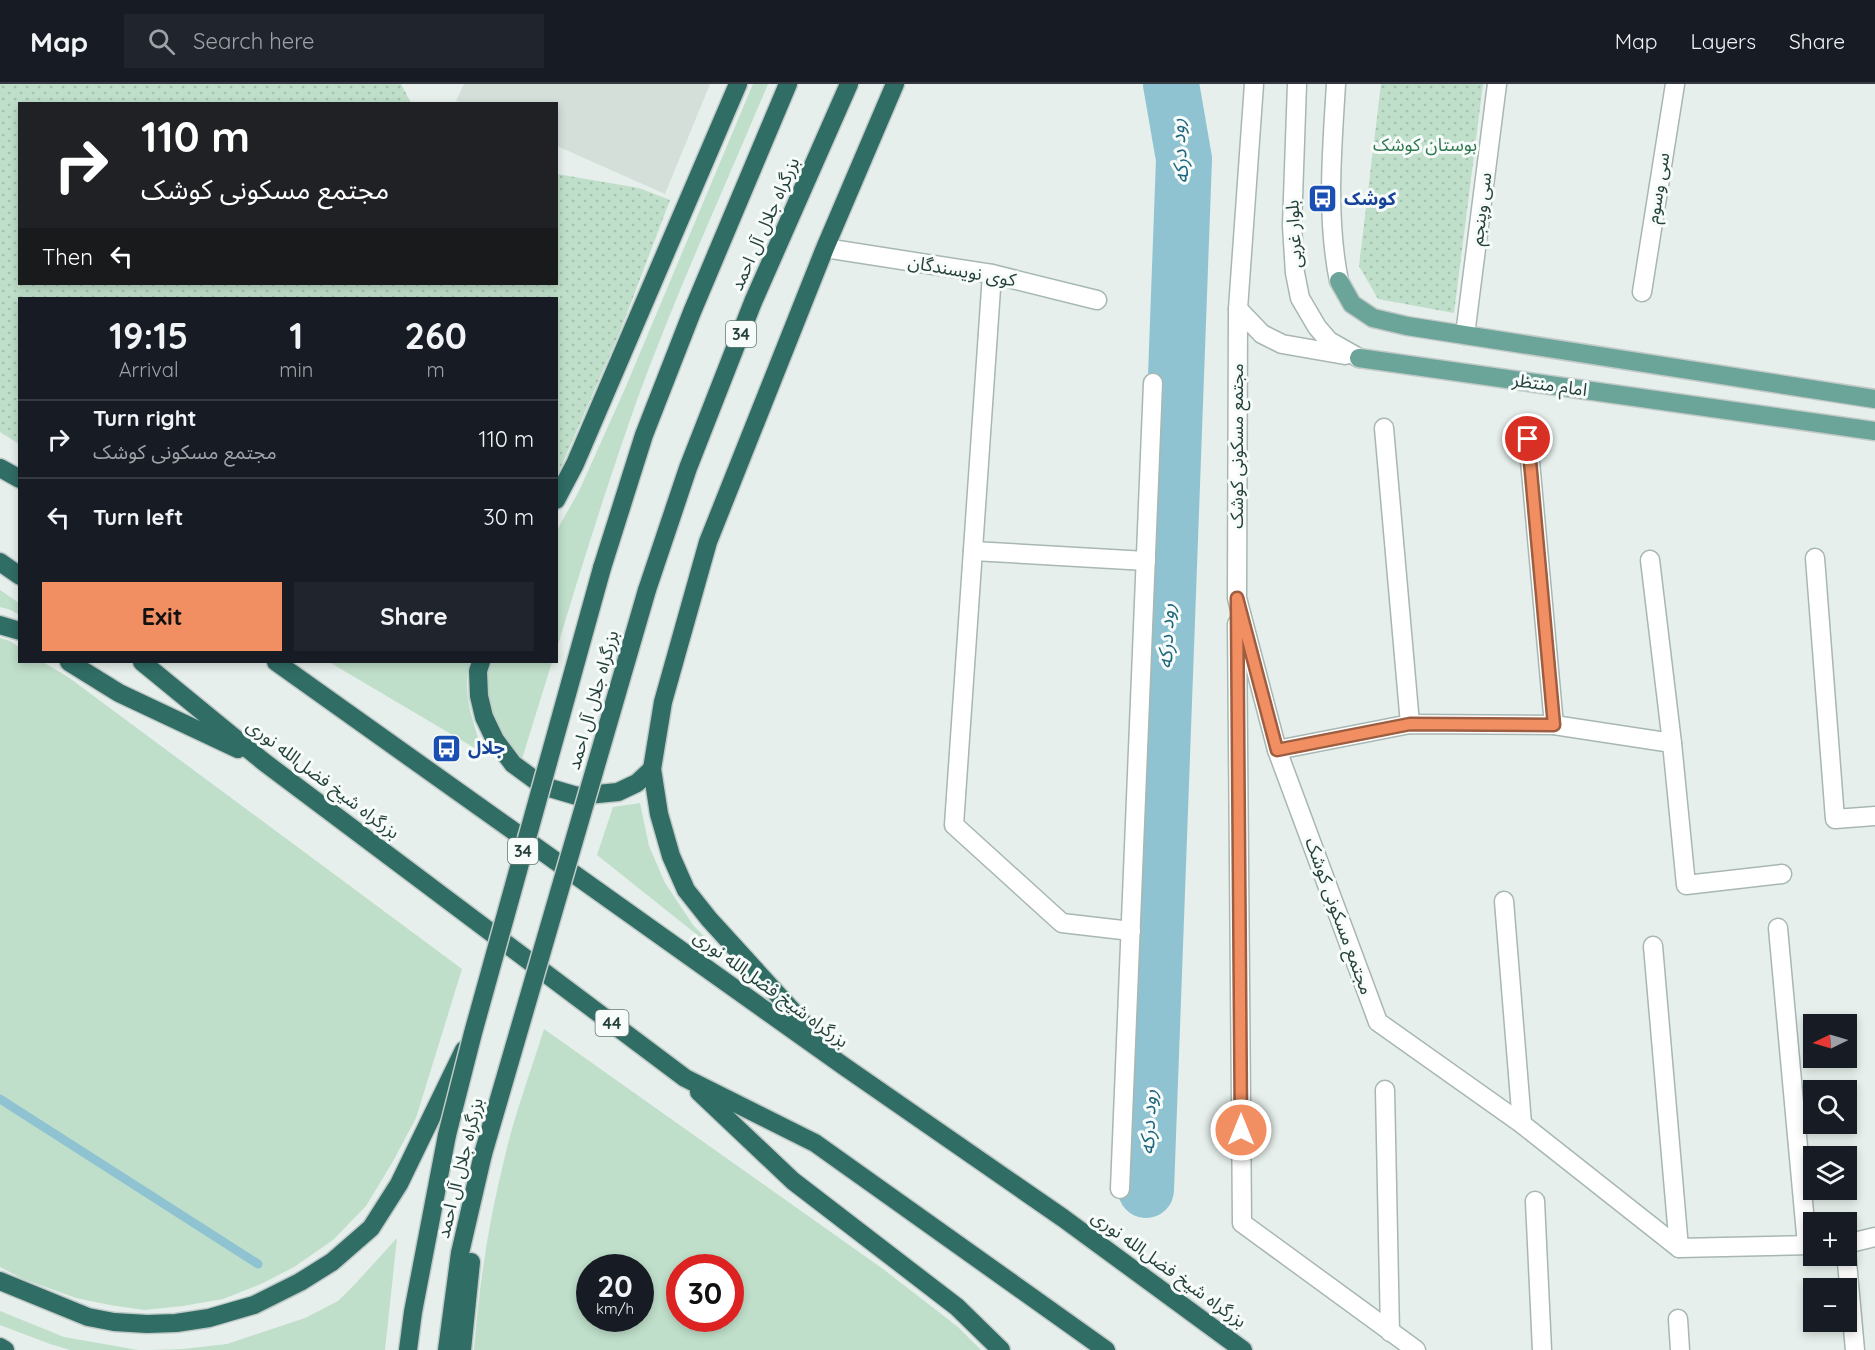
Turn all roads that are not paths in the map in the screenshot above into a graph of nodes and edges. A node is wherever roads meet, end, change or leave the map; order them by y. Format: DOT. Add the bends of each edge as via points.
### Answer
graph roads {
  1 [pos="738,84"];
  2 [pos="788,84"];
  3 [pos="849,84"];
  4 [pos="895,84"];
  5 [pos="1254,84"];
  6 [pos="1297,84"];
  7 [pos="1336,84"];
  8 [pos="1497,84"];
  9 [pos="1675,84"];
  10 [pos="825,248"];
  11 [pos="992,274"];
  12 [pos="1340,281"];
  13 [pos="1642,292"];
  14 [pos="1097,300"];
  15 [pos="1238,309"];
  16 [pos="1464,335"];
  17 [pos="1359,358"];
  18 [pos="1153,383"];
  19 [pos="1875,399"];
  20 [pos="1383,428"];
  21 [pos="1875,431"];
  22 [pos="1528,439"];
  23 [pos="0,468"];
  24 [pos="18,478"];
  25 [pos="558,496"];
  26 [pos="973,551"];
  27 [pos="1815,558"];
  28 [pos="1650,560"];
  29 [pos="1146,561"];
  30 [pos="0,562"];
  31 [pos="18,575"];
  32 [pos="1237,598"];
  33 [pos="0,625"];
  34 [pos="18,630"];
  35 [pos="71,663"];
  36 [pos="143,663"];
  37 [pos="277,663"];
  38 [pos="481,663"];
  39 [pos="1410,724"];
  40 [pos="1554,725"];
  41 [pos="1672,743"];
  42 [pos="1277,750"];
  43 [pos="264,762"];
  44 [pos="652,769"];
  45 [pos="1875,816"];
  46 [pos="1782,874"];
  47 [pos="1504,901"];
  48 [pos="1778,928"];
  49 [pos="1131,931"];
  50 [pos="1653,946"];
  51 [pos="473,1033"];
  52 [pos="845,1067"];
  53 [pos="685,1078"];
  54 [pos="1385,1090"];
  55 [pos="1522,1124"];
  56 [pos="483,1154"];
  57 [pos="1120,1189"];
  58 [pos="1535,1201"];
  59 [pos="1807,1212"];
  60 [pos="1875,1237"];
  61 [pos="1857,1241"];
  62 [pos="1803,1245"];
  63 [pos="1679,1248"];
  64 [pos="1847,1266"];
  65 [pos="0,1281"];
  66 [pos="1678,1319"];
  67 [pos="1390,1332"];
  68 [pos="0,1347"];
  69 [pos="5,1350"];
  70 [pos="408,1350"];
  71 [pos="447,1350"];
  72 [pos="462,1350"];
  73 [pos="1000,1350"];
  74 [pos="1106,1350"];
  75 [pos="1243,1350"];
  76 [pos="1416,1350"];
  77 [pos="1542,1350"];
  78 [pos="1680,1350"];
  79 [pos="1855,1350"];
  1 -- 25 [label="highway"];
  2 -- 51 [label="highway, بزرگراه جلال آل احمد / 34, bridge" via="644,435 602,568"];
  3 -- 56 [label="highway, بزرگراه جلال آل احمد / 34, bridge" via="753,302 688,468 647,590"];
  4 -- 10 [label="highway"];
  5 -- 15 [label="street, مجتمع مسکونی کوشک"];
  6 -- 17 [label="street, بلوار غربی" via="1292,226 1300,298 1329,341"];
  7 -- 12 [label="street" via="1331,190"];
  8 -- 16 [label="street, سی وپنجم"];
  9 -- 13 [label="street, سی وسوم"];
  10 -- 11 [label="street, کوی نویسندگان"];
  10 -- 44 [label="highway" via="708,542 663,702"];
  11 -- 14 [label="street, کوی نویسندگان"];
  11 -- 26 [label="street"];
  12 -- 16 [label="main road, امام منتظر" via="1352,304 1373,318"];
  15 -- 17 [label="street, امام منتظر" via="1262,334 1282,344"];
  15 -- 32 [label="street, مجتمع مسکونی کوشک"];
  16 -- 19 [label="main road, امام منتظر"];
  17 -- 21 [label="main road, امام منتظر"];
  18 -- 29 [label="street"];
  20 -- 39 [label="street"];
  22 -- 40 [label="street"];
  23 -- 24 [label="highway"];
  26 -- 29 [label="street"];
  26 -- 49 [label="street" via="954,825 1062,923"];
  27 -- 45 [label="street" via="1835,819"];
  28 -- 41 [label="street"];
  29 -- 49 [label="street"];
  30 -- 31 [label="highway"];
  32 -- 42 [label="street, مجتمع مسکونی کوشک"];
  32 -- 67 [label="street" via="1242,1223"];
  33 -- 34 [label="highway"];
  35 -- 43 [label="highway" via="119,693"];
  36 -- 43 [label="highway, بزرگراه شیخ فضل‌الله نوری / 44"];
  37 -- 52 [label="highway, بزرگراه شیخ فضل‌الله نوری"];
  38 -- 44 [label="highway" via="479,696 495,740 513,764 543,786 577,796 618,792 637,783"];
  39 -- 40 [label="street"];
  39 -- 42 [label="street"];
  40 -- 41 [label="street"];
  41 -- 46 [label="street" via="1686,885"];
  42 -- 55 [label="street, مجتمع مسکونی کوشک" via="1378,1022"];
  43 -- 53 [label="highway, بزرگراه شیخ فضل‌الله نوری / 44"];
  44 -- 52 [label="highway" via="659,814 686,890 716,928"];
  47 -- 55 [label="street"];
  48 -- 59 [label="street"];
  49 -- 57 [label="street"];
  50 -- 63 [label="street"];
  51 -- 65 [label="highway, bridge" via="399,1184 371,1228 332,1262 300,1282 254,1305 209,1318 147,1324 88,1317"];
  51 -- 70 [label="highway, بزرگراه جلال آل احمد / 34, bridge" via="447,1135"];
  52 -- 75 [label="highway, بزرگراه شیخ فضل‌الله نوری" via="1063,1218"];
  53 -- 73 [label="highway" via="793,1181 957,1307"];
  53 -- 74 [label="highway, بزرگراه شیخ فضل‌الله نوری / 44" via="815,1143"];
  54 -- 67 [label="street"];
  55 -- 63 [label="street, مجتمع مسکونی کوشک"];
  56 -- 71 [label="highway, بزرگراه جلال آل احمد / 34" via="460,1254"];
  56 -- 72 [label="highway"];
  58 -- 77 [label="street"];
  60 -- 61 [label="street"];
  62 -- 63 [label="street"];
  64 -- 79 [label="street"];
  66 -- 78 [label="street"];
  67 -- 76 [label="street"];
  68 -- 69 [label="highway"];
}
